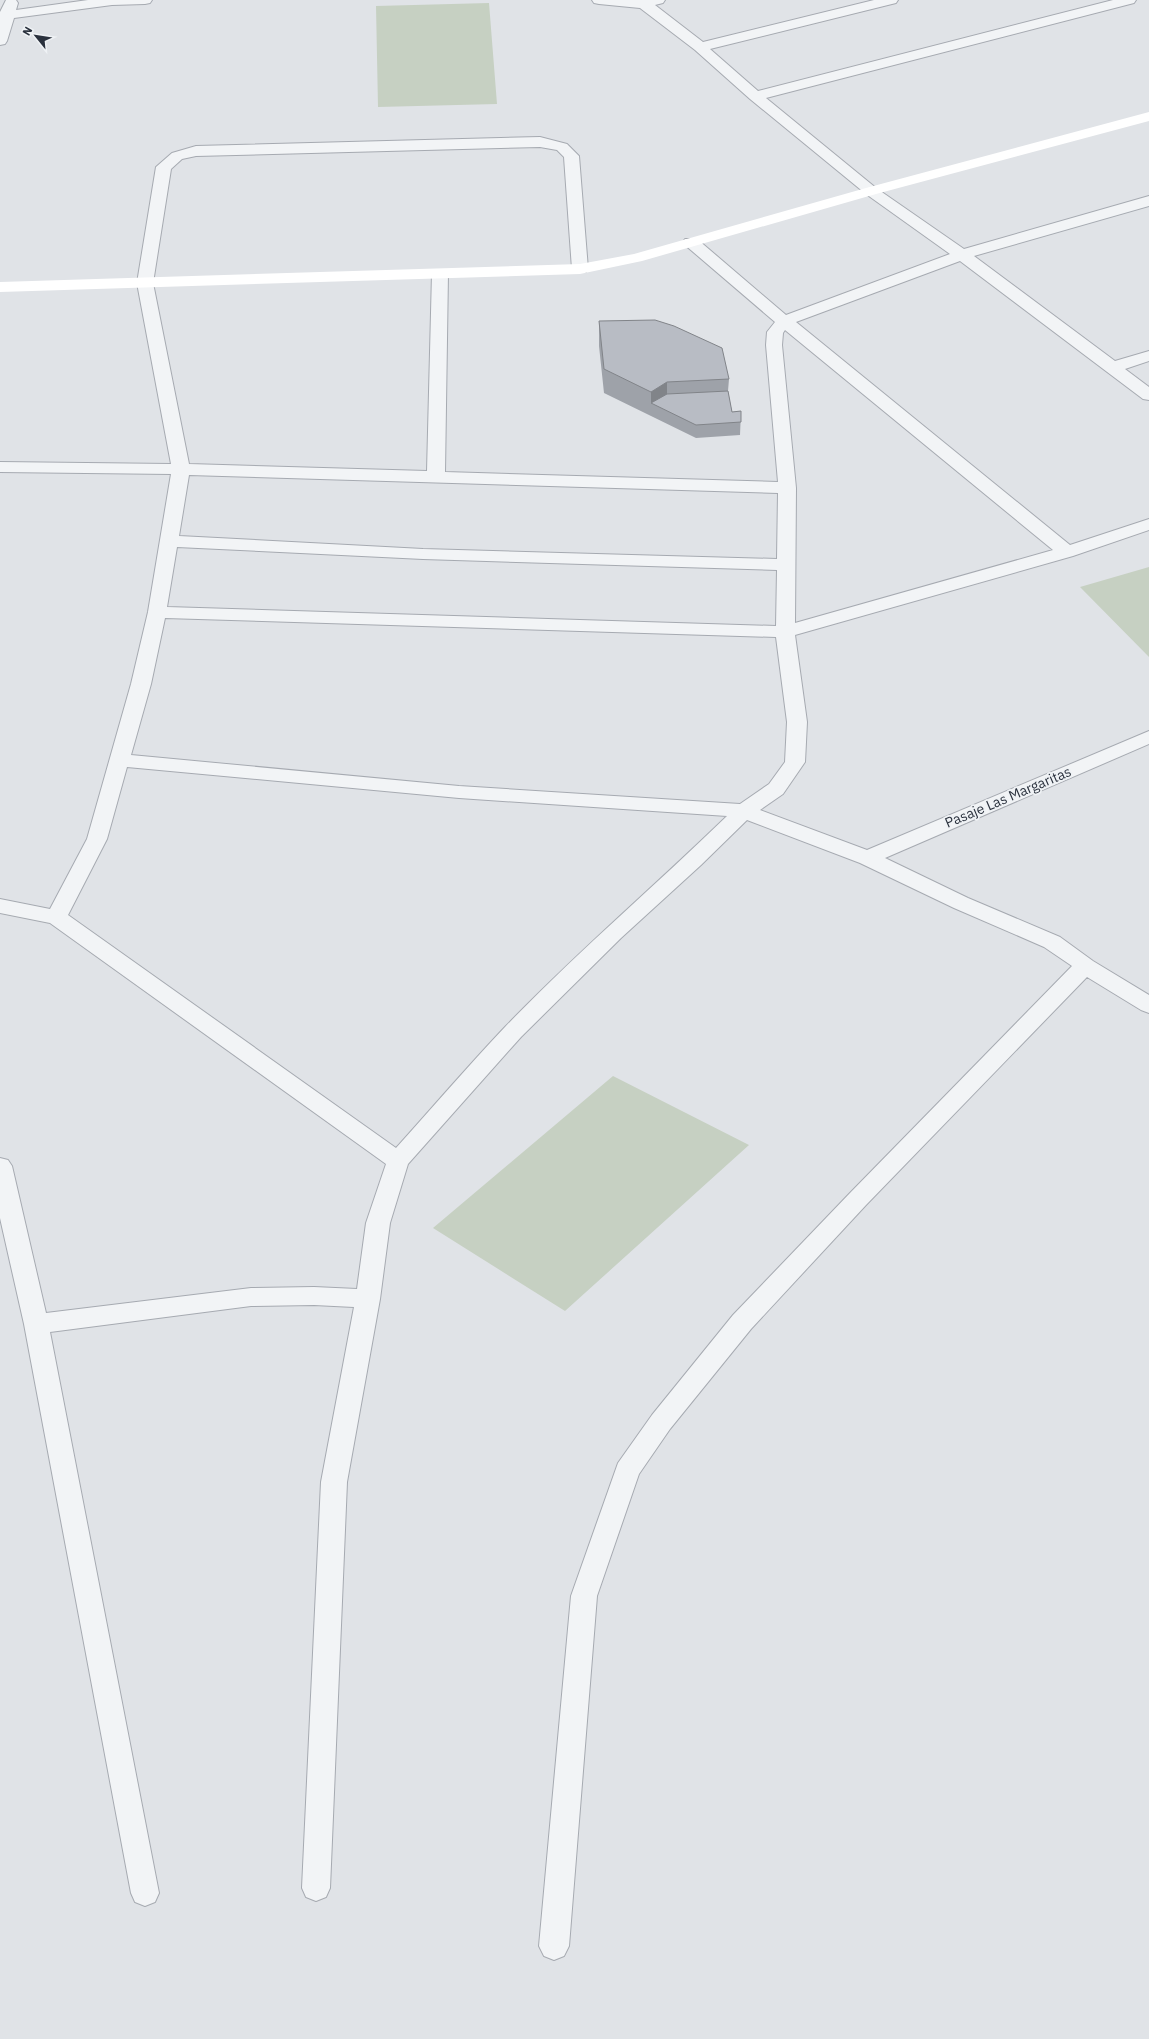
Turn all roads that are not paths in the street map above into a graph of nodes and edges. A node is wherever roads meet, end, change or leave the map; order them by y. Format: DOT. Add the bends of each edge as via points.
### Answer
graph roads {
  1 [pos="12,0"];
  2 [pos="145,0"];
  3 [pos="599,0"];
  4 [pos="660,0"];
  5 [pos="891,0"];
  6 [pos="1129,0"];
  7 [pos="644,4"];
  8 [pos="4,16"];
  9 [pos="0,41"];
  10 [pos="700,47"];
  11 [pos="755,96"];
  12 [pos="1149,116"];
  13 [pos="872,190"];
  14 [pos="1149,202"];
  15 [pos="691,242"];
  16 [pos="962,255"];
  17 [pos="580,269"];
  18 [pos="440,273"];
  19 [pos="145,283"];
  20 [pos="0,287"];
  21 [pos="784,321"];
  22 [pos="1149,356"];
  23 [pos="1114,367"];
  24 [pos="1149,395"];
  25 [pos="0,467"];
  26 [pos="181,469"];
  27 [pos="436,477"];
  28 [pos="787,488"];
  29 [pos="1149,524"];
  30 [pos="170,541"];
  31 [pos="1067,552"];
  32 [pos="786,565"];
  33 [pos="158,612"];
  34 [pos="785,632"];
  35 [pos="1149,737"];
  36 [pos="119,760"];
  37 [pos="744,812"];
  38 [pos="867,858"];
  39 [pos="0,906"];
  40 [pos="56,917"];
  41 [pos="1085,966"];
  42 [pos="1149,1005"];
  43 [pos="398,1161"];
  44 [pos="0,1166"];
  45 [pos="368,1299"];
  46 [pos="36,1324"];
  47 [pos="316,1888"];
  48 [pos="145,1893"];
  49 [pos="554,1946"];
  1 -- 8 [label="street"];
  2 -- 8 [label="street" via="112,1"];
  3 -- 7 [label="street"];
  4 -- 7 [label="street"];
  5 -- 10 [label="street"];
  6 -- 11 [label="street"];
  7 -- 10 [label="street"];
  8 -- 9 [label="street"];
  10 -- 11 [label="street"];
  11 -- 13 [label="street"];
  12 -- 13 [label="street"];
  13 -- 15 [label="street"];
  13 -- 16 [label="street"];
  14 -- 16 [label="street"];
  15 -- 17 [label="street" via="636,258"];
  15 -- 21 [label="street"];
  16 -- 21 [label="street"];
  16 -- 23 [label="street"];
  17 -- 18 [label="street"];
  17 -- 19 [label="street" via="571,156 562,146 540,142 196,151 177,156 164,167"];
  18 -- 19 [label="street"];
  18 -- 27 [label="street"];
  19 -- 20 [label="street"];
  19 -- 26 [label="street"];
  21 -- 28 [label="street" via="775,332 774,345"];
  21 -- 31 [label="street"];
  22 -- 23 [label="street"];
  23 -- 24 [label="street"];
  25 -- 26 [label="street"];
  26 -- 27 [label="street"];
  26 -- 30 [label="street"];
  27 -- 28 [label="street"];
  28 -- 32 [label="street"];
  29 -- 31 [label="street"];
  30 -- 32 [label="street" via="423,554"];
  30 -- 33 [label="street"];
  31 -- 34 [label="street"];
  32 -- 34 [label="street"];
  33 -- 34 [label="street"];
  33 -- 36 [label="street"];
  34 -- 37 [label="street" via="797,722 795,762 776,789"];
  35 -- 38 [label="street, Pasaje Las Margaritas"];
  36 -- 37 [label="street" via="459,792"];
  36 -- 40 [label="street" via="97,839"];
  37 -- 38 [label="street"];
  37 -- 43 [label="street" via="613,933 513,1032"];
  38 -- 41 [label="street" via="1052,942"];
  39 -- 40 [label="street"];
  40 -- 43 [label="street"];
  41 -- 42 [label="street"];
  41 -- 49 [label="street" via="742,1322 661,1422 627,1470 584,1596"];
  43 -- 45 [label="street" via="378,1223"];
  44 -- 46 [label="street"];
  45 -- 46 [label="street" via="314,1296 251,1297"];
  45 -- 47 [label="street" via="334,1482"];
  46 -- 48 [label="street"];
}
